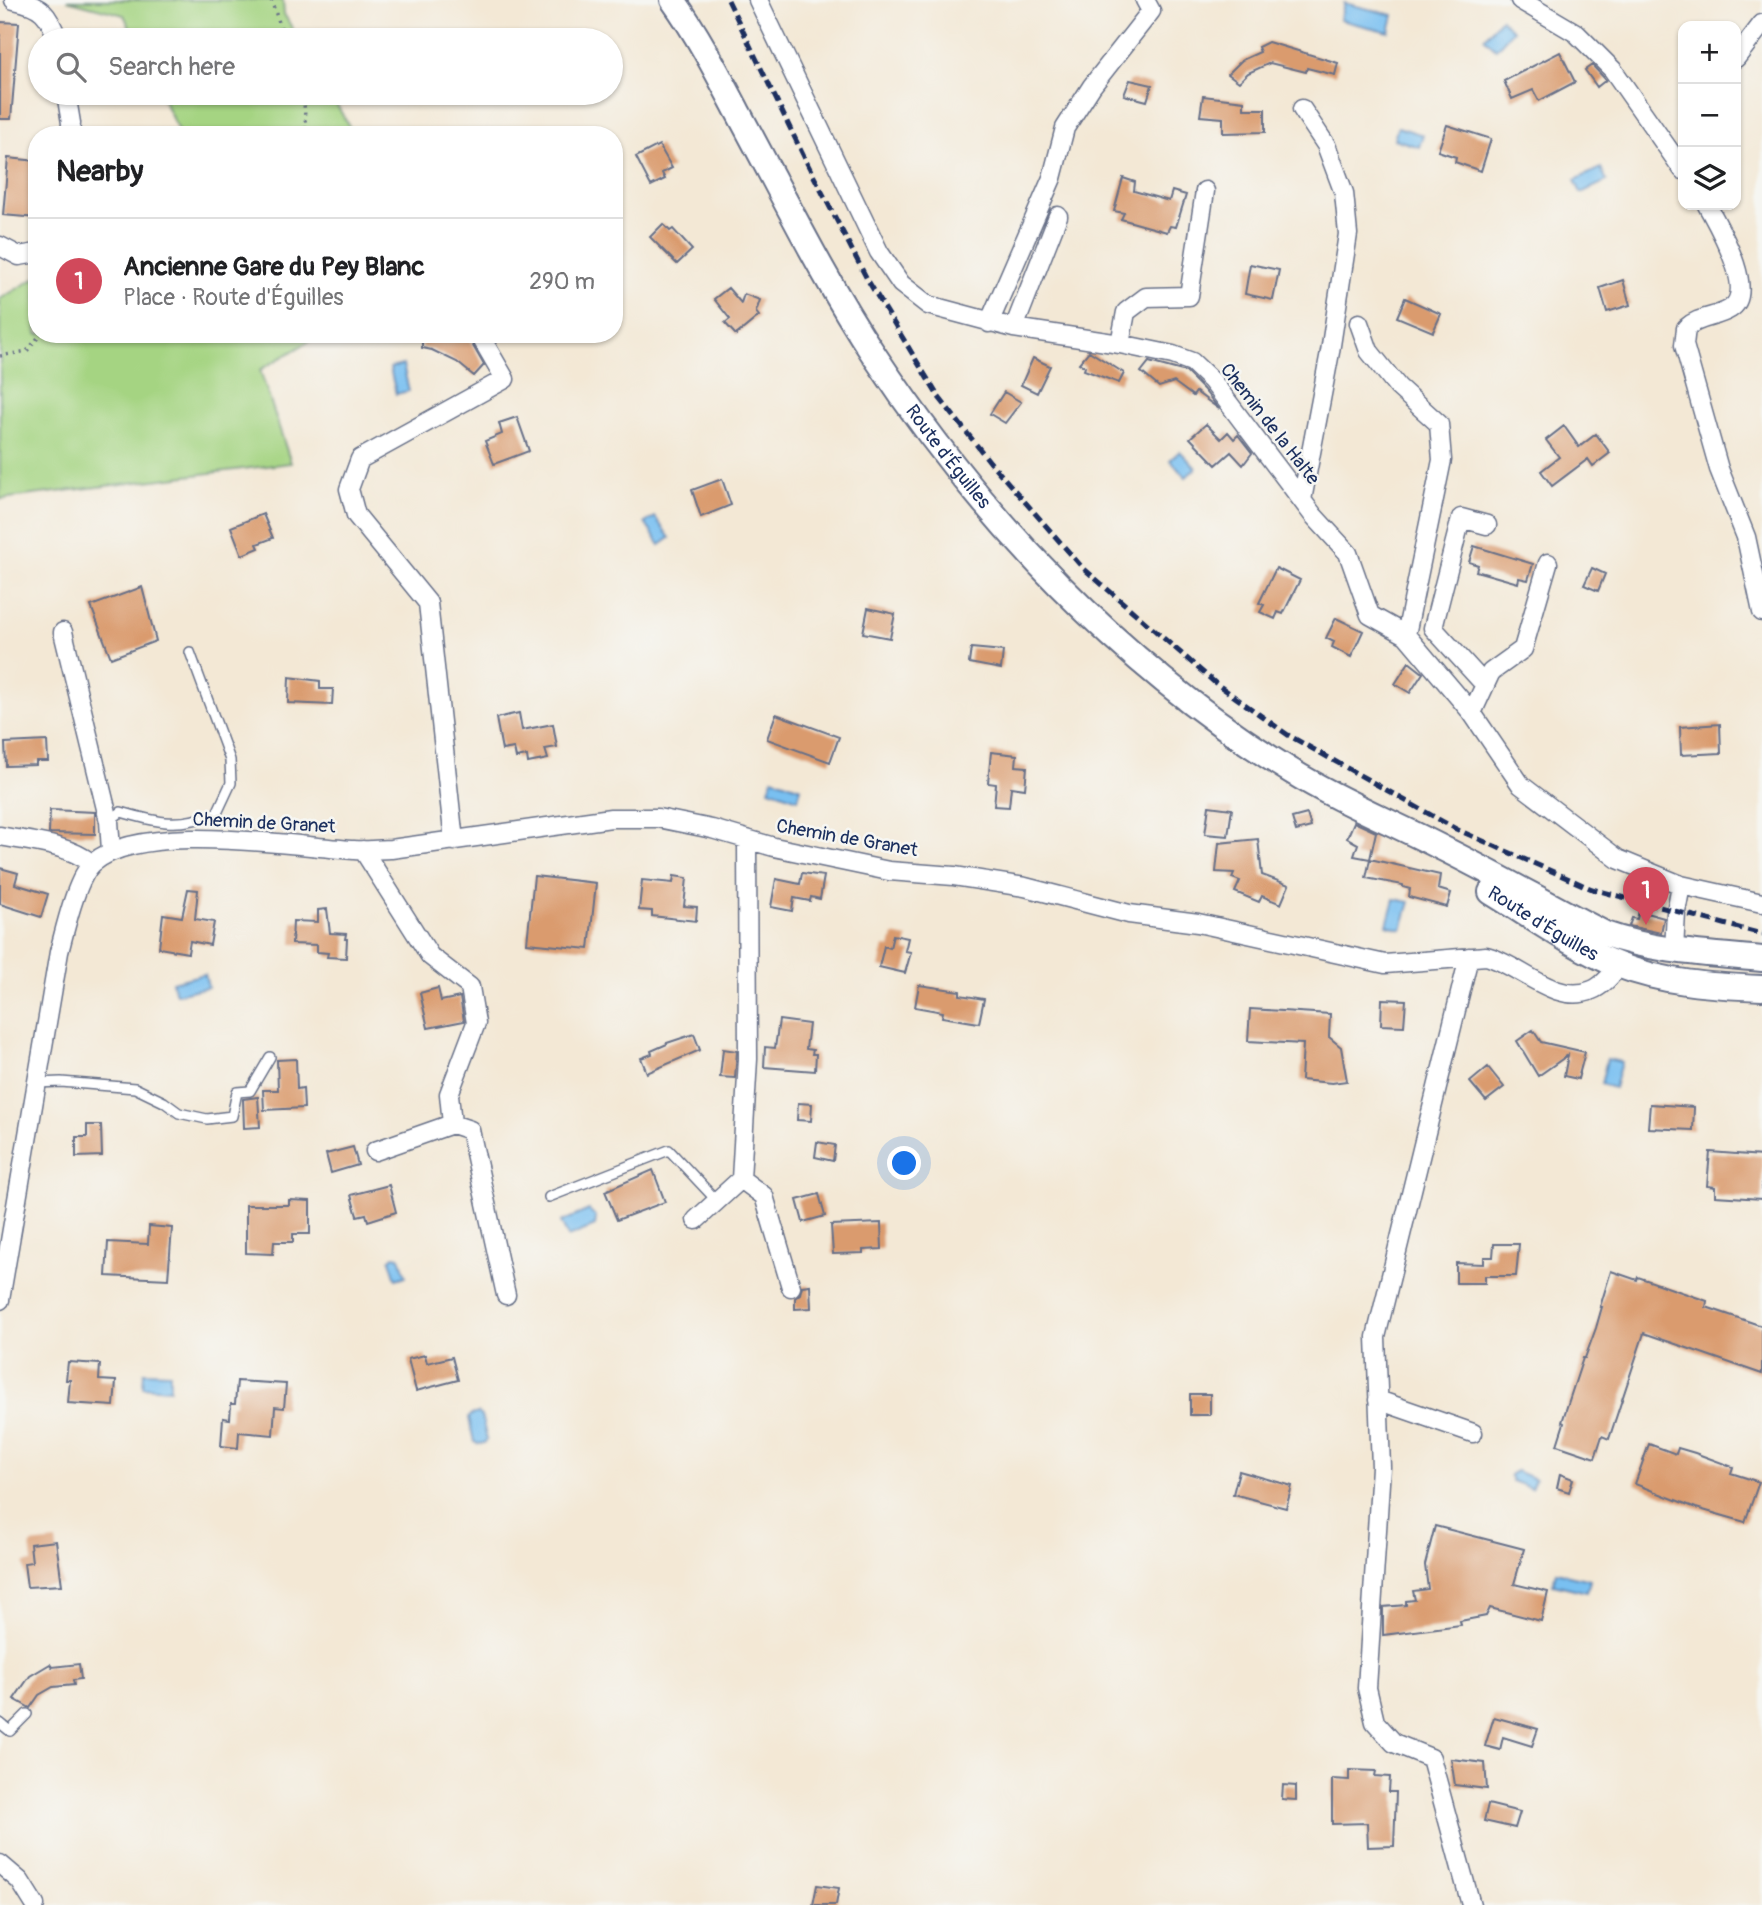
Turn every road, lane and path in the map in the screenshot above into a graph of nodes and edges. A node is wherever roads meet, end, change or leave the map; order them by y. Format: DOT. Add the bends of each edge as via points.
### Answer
graph roads {
  1 [pos="14,0"];
  2 [pos="271,0"];
  3 [pos="673,0"];
  4 [pos="758,0"];
  5 [pos="1146,0"];
  6 [pos="1520,0"];
  7 [pos="1762,24"];
  8 [pos="52,28"];
  9 [pos="281,28"];
  10 [pos="1741,51"];
  11 [pos="68,105"];
  12 [pos="304,105"];
  13 [pos="1302,109"];
  14 [pos="71,126"];
  15 [pos="305,126"];
  16 [pos="1678,163"];
  17 [pos="1205,191"];
  18 [pos="1710,210"];
  19 [pos="1058,216"];
  20 [pos="0,246"];
  21 [pos="28,254"];
  22 [pos="989,323"];
  23 [pos="1359,323"];
  24 [pos="1014,328"];
  25 [pos="34,343"];
  26 [pos="483,343"];
  27 [pos="1120,344"];
  28 [pos="0,356"];
  29 [pos="1303,500"];
  30 [pos="1487,526"];
  31 [pos="1548,563"];
  32 [pos="1762,612"];
  33 [pos="63,632"];
  34 [pos="1405,635"];
  35 [pos="190,652"];
  36 [pos="1485,685"];
  37 [pos="1472,713"];
  38 [pos="109,821"];
  39 [pos="0,836"];
  40 [pos="747,839"];
  41 [pos="454,841"];
  42 [pos="363,850"];
  43 [pos="111,851"];
  44 [pos="92,863"];
  45 [pos="1681,885"];
  46 [pos="1762,903"];
  47 [pos="1674,951"];
  48 [pos="1624,954"];
  49 [pos="1469,957"];
  50 [pos="1762,960"];
  51 [pos="1674,981"];
  52 [pos="1762,988"];
  53 [pos="270,1057"];
  54 [pos="37,1083"];
  55 [pos="452,1124"];
  56 [pos="375,1151"];
  57 [pos="741,1180"];
  58 [pos="549,1197"];
  59 [pos="717,1201"];
  60 [pos="696,1220"];
  61 [pos="792,1287"];
  62 [pos="506,1295"];
  63 [pos="0,1300"];
  64 [pos="1378,1400"];
  65 [pos="1473,1433"];
  66 [pos="26,1714"];
  67 [pos="0,1723"];
  68 [pos="0,1864"];
  69 [pos="35,1905"];
  70 [pos="1471,1905"];
  1 -- 8 [label="street" via="42,9"];
  2 -- 9 [label="path"];
  3 -- 48 [label="street, Route d'Éguilles" via="855,324 928,433 1018,542 1099,625 1236,735 1292,772 1600,957"];
  4 -- 22 [label="street, Chemin de la Halte" via="879,252 901,284 929,305"];
  5 -- 22 [label="street" via="1151,11 1092,86 1066,128 1052,178"];
  6 -- 16 [label="street" via="1576,33 1613,70"];
  7 -- 10 [label="street"];
  11 -- 14 [label="street"];
  12 -- 15 [label="path"];
  13 -- 29 [label="street" via="1326,145 1344,193 1348,234"];
  17 -- 27 [label="street" via="1188,296 1146,297 1126,312"];
  18 -- 32 [label="street" via="1738,274 1738,301 1731,309 1695,320 1686,328 1684,345 1719,469 1746,537"];
  19 -- 24 [label="street"];
  20 -- 21 [label="street" via="19,256"];
  22 -- 24 [label="street, Chemin de la Halte"];
  23 -- 34 [label="street" via="1369,351 1439,424 1442,460"];
  24 -- 27 [label="street, Chemin de la Halte"];
  25 -- 28 [label="path" via="27,351"];
  26 -- 41 [label="street" via="505,379 360,459 349,488 356,515 428,603"];
  27 -- 29 [label="street, Chemin de la Halte" via="1192,362 1212,381"];
  29 -- 34 [label="street, Chemin de la Halte" via="1348,553 1370,615"];
  30 -- 36 [label="street" via="1461,518 1433,628"];
  31 -- 36 [label="street" via="1523,649 1491,672"];
  33 -- 38 [label="street"];
  34 -- 37 [label="street, Chemin de la Halte"];
  35 -- 38 [label="lane" via="230,760 231,783 217,813 192,822 166,823 121,812"];
  36 -- 37 [label="street"];
  37 -- 45 [label="street, Chemin de la Halte" via="1521,785 1618,859"];
  38 -- 43 [label="street"];
  39 -- 44 [label="street" via="54,846"];
  40 -- 41 [label="street, Chemin de Granet" via="658,818 611,818"];
  40 -- 49 [label="street, Chemin de Granet" via="889,870 1025,887 1129,914 1198,923 1385,964"];
  40 -- 57 [label="street" via="748,1059"];
  41 -- 42 [label="street, Chemin de Granet"];
  42 -- 43 [label="street, Chemin de Granet" via="174,839"];
  42 -- 55 [label="street" via="430,956 470,987 476,1023 449,1094"];
  43 -- 44 [label="street, Chemin de Granet"];
  44 -- 54 [label="street" via="79,884 59,952"];
  45 -- 46 [label="street, Chemin de la Halte"];
  45 -- 47 [label="street"];
  47 -- 48 [label="street, Route d'Éguilles"];
  47 -- 50 [label="street, Route d'Éguilles"];
  47 -- 51 [label="street"];
  48 -- 49 [label="street, Chemin de Granet" via="1601,984 1576,993 1544,986 1500,960"];
  48 -- 51 [label="street, Route d'Éguilles"];
  49 -- 64 [label="street" via="1376,1337"];
  51 -- 52 [label="street, Route d'Éguilles"];
  53 -- 54 [label="lane" via="250,1091 237,1092 232,1116 207,1119 179,1113 135,1087"];
  54 -- 63 [label="street"];
  55 -- 56 [label="street"];
  55 -- 62 [label="street" via="470,1130"];
  57 -- 59 [label="street"];
  57 -- 61 [label="street" via="764,1196"];
  58 -- 59 [label="lane" via="669,1150"];
  59 -- 60 [label="street"];
  64 -- 65 [label="street"];
  64 -- 70 [label="street" via="1381,1467 1367,1688 1375,1722 1394,1743 1431,1758"];
  66 -- 67 [label="lane" via="9,1731"];
  68 -- 69 [label="street" via="20,1881"];
}
